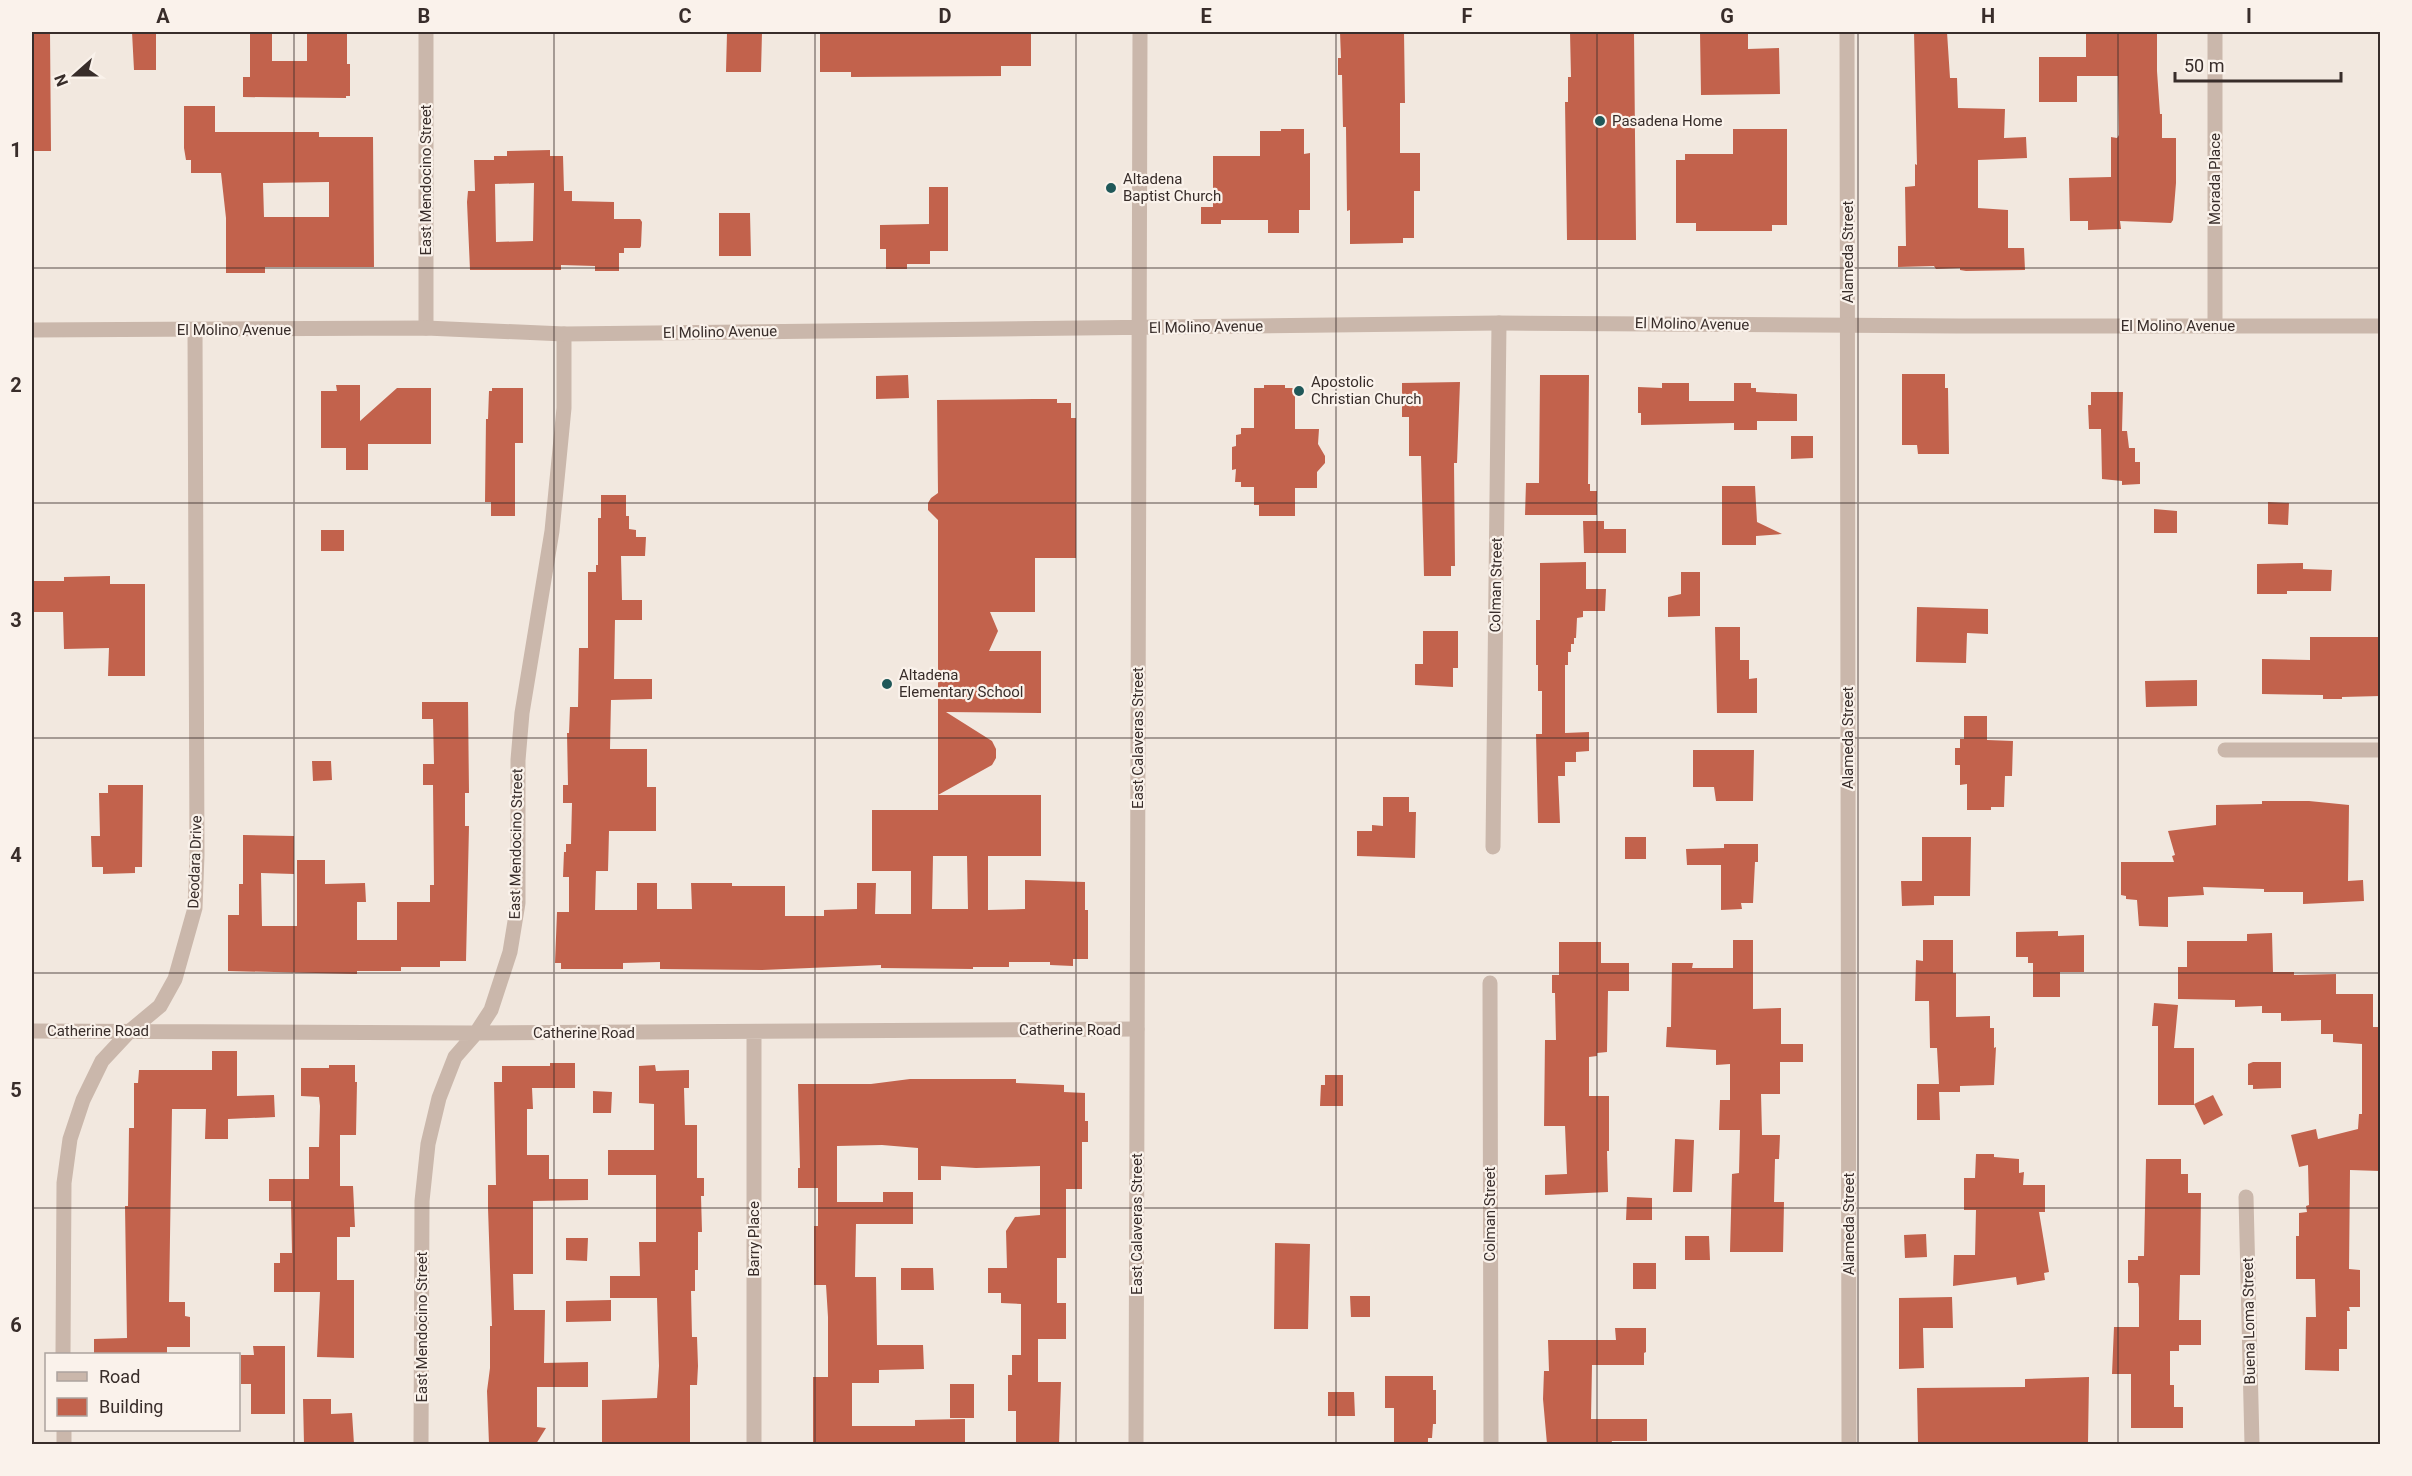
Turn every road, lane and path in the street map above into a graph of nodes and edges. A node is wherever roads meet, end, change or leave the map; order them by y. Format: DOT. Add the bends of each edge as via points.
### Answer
graph roads {
  1 [pos="426,32"];
  2 [pos="1140,32"];
  3 [pos="1847,32"];
  4 [pos="2215,32"];
  5 [pos="1499,323"];
  6 [pos="1848,326"];
  7 [pos="2215,326"];
  8 [pos="2380,326"];
  9 [pos="426,328"];
  10 [pos="1138,328"];
  11 [pos="32,330"];
  12 [pos="195,330"];
  13 [pos="564,334"];
  14 [pos="2226,750"];
  15 [pos="2380,750"];
  16 [pos="1493,847"];
  17 [pos="1490,983"];
  18 [pos="1137,1029"];
  19 [pos="32,1031"];
  20 [pos="130,1031"];
  21 [pos="476,1033"];
  22 [pos="754,1033"];
  23 [pos="2246,1197"];
  24 [pos="63,1353"];
  25 [pos="421,1444"];
  26 [pos="754,1444"];
  27 [pos="1137,1444"];
  28 [pos="1491,1444"];
  29 [pos="1849,1444"];
  30 [pos="2252,1444"];
  1 -- 9 [label="street, East Mendocino Street"];
  2 -- 10 [label="street, East Calaveras Street"];
  3 -- 6 [label="street, Alameda Street"];
  4 -- 7 [label="street, Morada Place"];
  5 -- 6 [label="street, El Molino Avenue"];
  5 -- 10 [label="street, El Molino Avenue"];
  5 -- 16 [label="street, Colman Street"];
  6 -- 7 [label="street, El Molino Avenue"];
  6 -- 29 [label="street, Alameda Street"];
  7 -- 8 [label="street, El Molino Avenue"];
  9 -- 12 [label="street, El Molino Avenue"];
  9 -- 13 [label="street, El Molino Avenue"];
  10 -- 13 [label="street, El Molino Avenue"];
  10 -- 18 [label="street, East Calaveras Street"];
  11 -- 12 [label="street, El Molino Avenue"];
  12 -- 20 [label="street, Deodara Drive" via="195,908 175,980 160,1006"];
  13 -- 21 [label="street, East Mendocino Street" via="564,408 557,488 519,748 518,903 510,952 491,1010"];
  14 -- 15 [label="street"];
  17 -- 28 [label="street, Colman Street"];
  18 -- 22 [label="street, Catherine Road"];
  18 -- 27 [label="street, East Calaveras Street"];
  19 -- 20 [label="street, Catherine Road"];
  20 -- 21 [label="street, Catherine Road"];
  20 -- 24 [label="street, Deodara Drive" via="102,1061 70,1139 64,1183"];
  21 -- 22 [label="street, Catherine Road"];
  21 -- 25 [label="street, East Mendocino Street" via="455,1057 439,1098 428,1144 422,1201"];
  22 -- 26 [label="street, Barry Place"];
  23 -- 30 [label="street, Buena Loma Street"];
}
